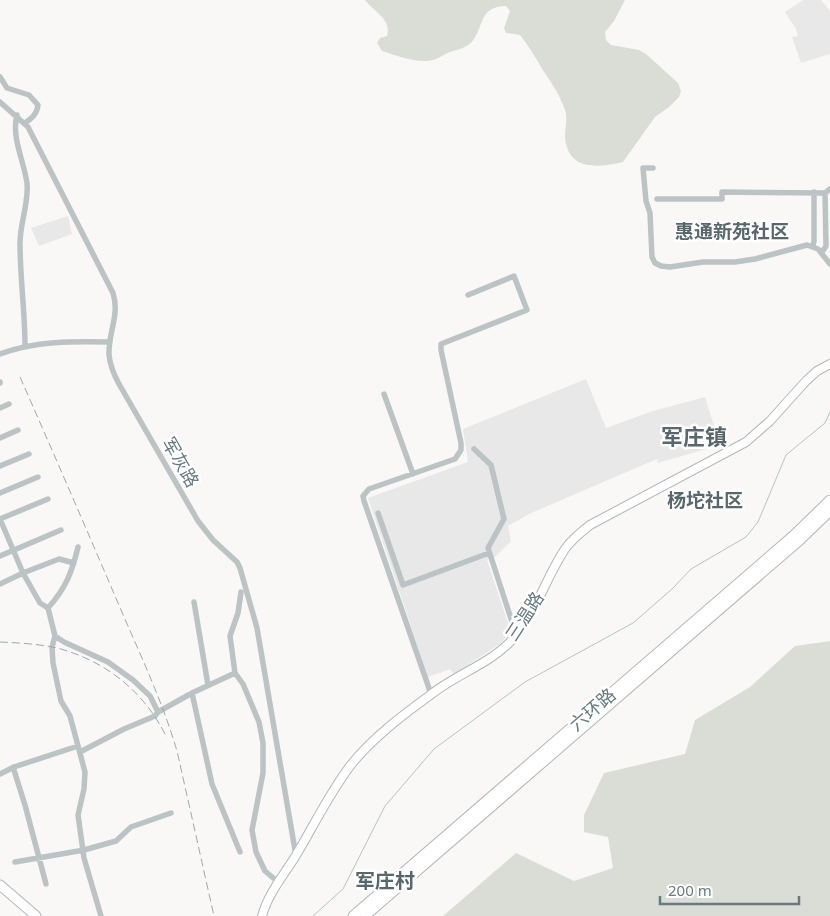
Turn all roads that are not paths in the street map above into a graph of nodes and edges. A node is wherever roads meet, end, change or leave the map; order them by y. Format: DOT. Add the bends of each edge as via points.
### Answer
graph roads {
  1 [pos="0,77"];
  2 [pos="0,102"];
  3 [pos="17,116"];
  4 [pos="25,123"];
  5 [pos="653,168"];
  6 [pos="828,191"];
  7 [pos="814,192"];
  8 [pos="657,200"];
  9 [pos="828,202"];
  10 [pos="828,213"];
  11 [pos="812,246"];
  12 [pos="822,252"];
  13 [pos="830,264"];
  14 [pos="468,295"];
  15 [pos="110,342"];
  16 [pos="25,346"];
  17 [pos="0,354"];
  18 [pos="830,364"];
  19 [pos="384,394"];
  20 [pos="10,404"];
  21 [pos="0,408"];
  22 [pos="18,430"];
  23 [pos="0,438"];
  24 [pos="474,449"];
  25 [pos="29,454"];
  26 [pos="0,466"];
  27 [pos="413,474"];
  28 [pos="38,477"];
  29 [pos="0,493"];
  30 [pos="48,500"];
  31 [pos="830,500"];
  32 [pos="830,511"];
  33 [pos="378,513"];
  34 [pos="0,519"];
  35 [pos="61,530"];
  36 [pos="78,547"];
  37 [pos="13,551"];
  38 [pos="489,553"];
  39 [pos="0,556"];
  40 [pos="74,563"];
  41 [pos="22,574"];
  42 [pos="0,584"];
  43 [pos="241,592"];
  44 [pos="194,602"];
  45 [pos="48,608"];
  46 [pos="516,634"];
  47 [pos="55,636"];
  48 [pos="235,672"];
  49 [pos="208,685"];
  50 [pos="192,693"];
  51 [pos="431,694"];
  52 [pos="158,712"];
  53 [pos="79,749"];
  54 [pos="12,767"];
  55 [pos="0,774"];
  56 [pos="171,814"];
  57 [pos="465,824"];
  58 [pos="84,850"];
  59 [pos="240,852"];
  60 [pos="296,856"];
  61 [pos="39,858"];
  62 [pos="15,862"];
  63 [pos="278,882"];
  64 [pos="46,884"];
  65 [pos="0,885"];
  66 [pos="36,916"];
  67 [pos="101,916"];
  68 [pos="262,916"];
  69 [pos="353,916"];
  70 [pos="365,916"];
  1 -- 4 [label="street" via="7,88 30,95 38,105 33,117"];
  2 -- 3 [label="street, 军灰路"];
  3 -- 4 [label="street, 军灰路"];
  3 -- 16 [label="street" via="16,131 27,189 20,242"];
  4 -- 15 [label="street, 军灰路" via="113,293 116,307"];
  5 -- 11 [label="street" via="643,168 652,257 661,266 735,262"];
  6 -- 7 [label="street"];
  6 -- 9 [label="street"];
  7 -- 8 [label="street" via="722,192 722,199"];
  7 -- 11 [label="street"];
  9 -- 10 [label="street"];
  10 -- 12 [label="street" via="826,246"];
  11 -- 12 [label="street"];
  12 -- 13 [label="street"];
  14 -- 27 [label="street" via="514,276 527,310 442,344 461,450 455,459"];
  15 -- 16 [label="street"];
  15 -- 60 [label="street, 军灰路" via="110,360 115,376 163,463 205,531 240,568 257,628"];
  16 -- 17 [label="street"];
  18 -- 46 [label="main road, 三温路" via="806,381 746,442 590,525 577,536 566,548"];
  19 -- 27 [label="street"];
  20 -- 21 [label="street"];
  22 -- 23 [label="street"];
  24 -- 38 [label="street" via="491,465 504,519 488,548"];
  25 -- 26 [label="street"];
  27 -- 51 [label="street" via="369,489 363,496"];
  28 -- 29 [label="street"];
  30 -- 34 [label="street"];
  31 -- 57 [label="highway, 六环路"];
  32 -- 57 [label="highway, 六环路"];
  33 -- 38 [label="street" via="404,585"];
  34 -- 37 [label="street"];
  35 -- 37 [label="street"];
  36 -- 40 [label="street"];
  37 -- 39 [label="street"];
  37 -- 41 [label="street"];
  38 -- 46 [label="street"];
  40 -- 41 [label="street" via="59,559"];
  40 -- 45 [label="street" via="61,594"];
  41 -- 42 [label="street"];
  41 -- 45 [label="street" via="40,603"];
  43 -- 48 [label="street" via="230,636"];
  44 -- 49 [label="street"];
  45 -- 47 [label="street"];
  46 -- 51 [label="main road, 三温路" via="495,654"];
  47 -- 52 [label="street" via="108,662 133,680 150,696"];
  47 -- 53 [label="street" via="52,662 61,701 70,716"];
  48 -- 49 [label="street"];
  48 -- 63 [label="street" via="259,722 263,743 262,773 252,830 256,852 265,871"];
  49 -- 50 [label="street"];
  50 -- 52 [label="street"];
  50 -- 59 [label="street" via="212,784"];
  51 -- 60 [label="main road, 三温路" via="357,758 340,780"];
  52 -- 53 [label="street"];
  53 -- 54 [label="street"];
  53 -- 58 [label="street" via="85,772 78,815"];
  54 -- 55 [label="street"];
  54 -- 61 [label="street"];
  56 -- 58 [label="street" via="131,827 116,842"];
  57 -- 69 [label="highway, 六环路"];
  57 -- 70 [label="highway, 六环路"];
  58 -- 61 [label="street"];
  58 -- 67 [label="street"];
  60 -- 63 [label="main road, 三温路"];
  61 -- 62 [label="street"];
  61 -- 64 [label="street"];
  63 -- 68 [label="main road, 三温路"];
  65 -- 66 [label="highway"];
}
